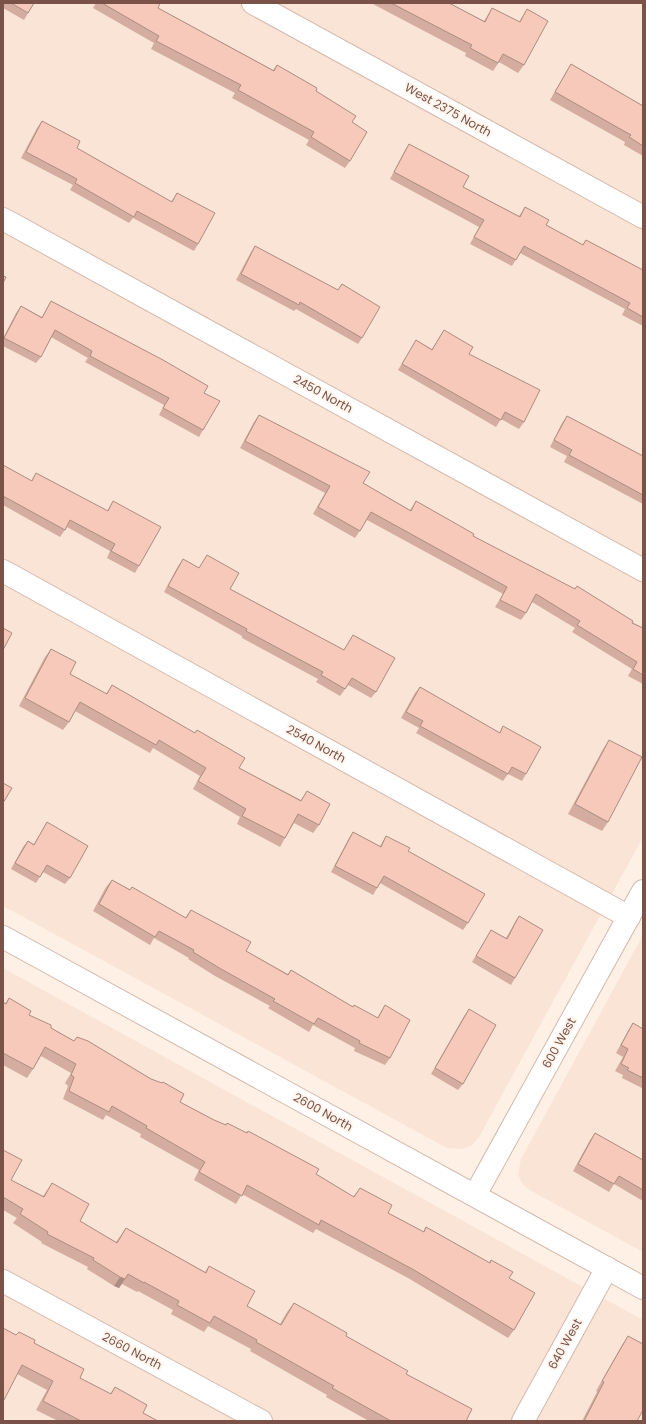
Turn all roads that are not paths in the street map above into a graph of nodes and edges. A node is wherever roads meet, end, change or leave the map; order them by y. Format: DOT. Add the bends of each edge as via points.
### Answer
graph roads {
  1 [pos="253,3"];
  2 [pos="643,217"];
  3 [pos="3,218"];
  4 [pos="643,570"];
  5 [pos="3,571"];
  6 [pos="643,891"];
  7 [pos="629,917"];
  8 [pos="3,937"];
  9 [pos="475,1195"];
  10 [pos="607,1268"];
  11 [pos="3,1281"];
  12 [pos="643,1288"];
  13 [pos="261,1421"];
  14 [pos="523,1421"];
  1 -- 2 [label="street, West 2375 North"];
  3 -- 4 [label="street, 2450 North"];
  5 -- 7 [label="street, 2540 North"];
  6 -- 7 [label="street, 600 West"];
  7 -- 9 [label="street, 600 West"];
  8 -- 9 [label="street, 2600 North"];
  9 -- 10 [label="street, 2600 North"];
  10 -- 12 [label="street, 2600 North"];
  10 -- 14 [label="street, 640 West"];
  11 -- 13 [label="street, 2660 North"];
}
